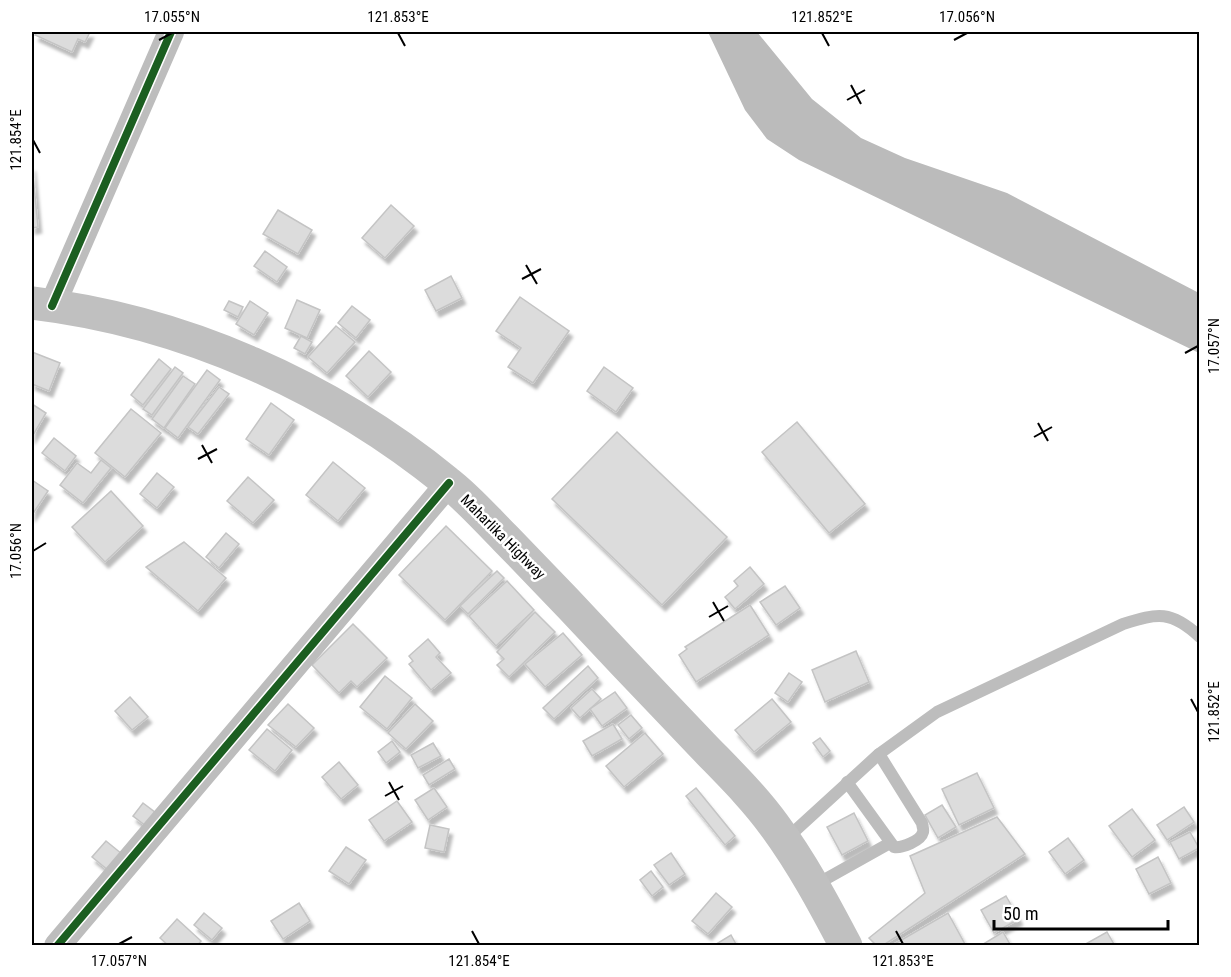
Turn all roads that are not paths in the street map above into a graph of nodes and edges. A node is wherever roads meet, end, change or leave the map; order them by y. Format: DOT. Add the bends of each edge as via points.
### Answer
graph roads {
  1 [pos="171,32"];
  2 [pos="42,304"];
  3 [pos="449,483"];
  4 [pos="1200,637"];
  5 [pos="879,754"];
  6 [pos="847,783"];
  7 [pos="785,840"];
  8 [pos="890,843"];
  9 [pos="814,886"];
  10 [pos="57,945"];
  11 [pos="846,945"];
  1 -- 2 [label="street"];
  2 -- 3 [label="main road, Maharlika Highway" via="154,327 255,365 350,414"];
  3 -- 7 [label="main road, Maharlika Highway" via="738,782"];
  3 -- 10 [label="street"];
  4 -- 5 [label="lane" via="1173,618 1151,616 1123,624 937,712"];
  5 -- 6 [label="lane"];
  5 -- 8 [label="lane" via="924,831 899,848"];
  6 -- 7 [label="lane"];
  6 -- 8 [label="lane"];
  7 -- 9 [label="main road, Maharlika Highway"];
  8 -- 9 [label="lane"];
  9 -- 11 [label="main road, Maharlika Highway"];
}
